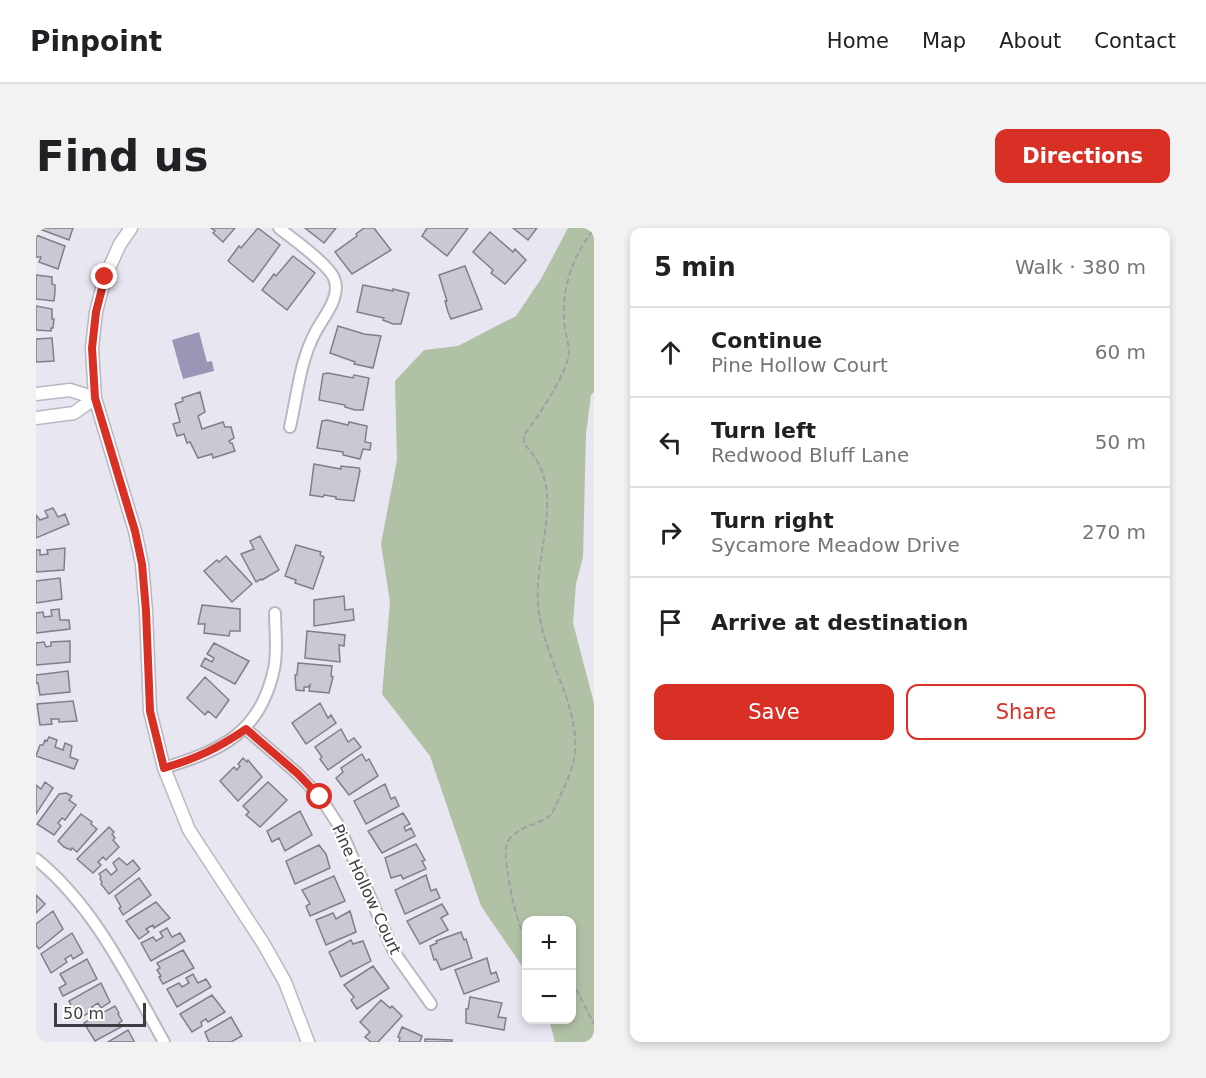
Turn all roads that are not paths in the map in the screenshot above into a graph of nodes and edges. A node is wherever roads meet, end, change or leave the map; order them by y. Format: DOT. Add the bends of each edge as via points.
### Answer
graph roads {
  1 [pos="131,228"];
  2 [pos="279,228"];
  3 [pos="36,394"];
  4 [pos="95,398"];
  5 [pos="36,418"];
  6 [pos="290,427"];
  7 [pos="275,613"];
  8 [pos="246,729"];
  9 [pos="164,768"];
  10 [pos="36,859"];
  11 [pos="431,1004"];
  12 [pos="164,1042"];
  13 [pos="308,1042"];
  1 -- 4 [label="street" via="105,277 96,312 92,348"];
  2 -- 6 [label="street" via="326,267 336,288 333,302 308,346"];
  3 -- 4 [label="street" via="70,390"];
  4 -- 5 [label="street" via="74,413"];
  4 -- 9 [label="street" via="142,564 150,711"];
  7 -- 8 [label="street" via="274,668 261,708"];
  8 -- 9 [label="street" via="200,757"];
  8 -- 11 [label="street, Pine Hollow Court" via="320,797 339,826 394,952"];
  9 -- 13 [label="street" via="189,830 285,982"];
  10 -- 12 [label="street" via="78,900 106,937"];
}
